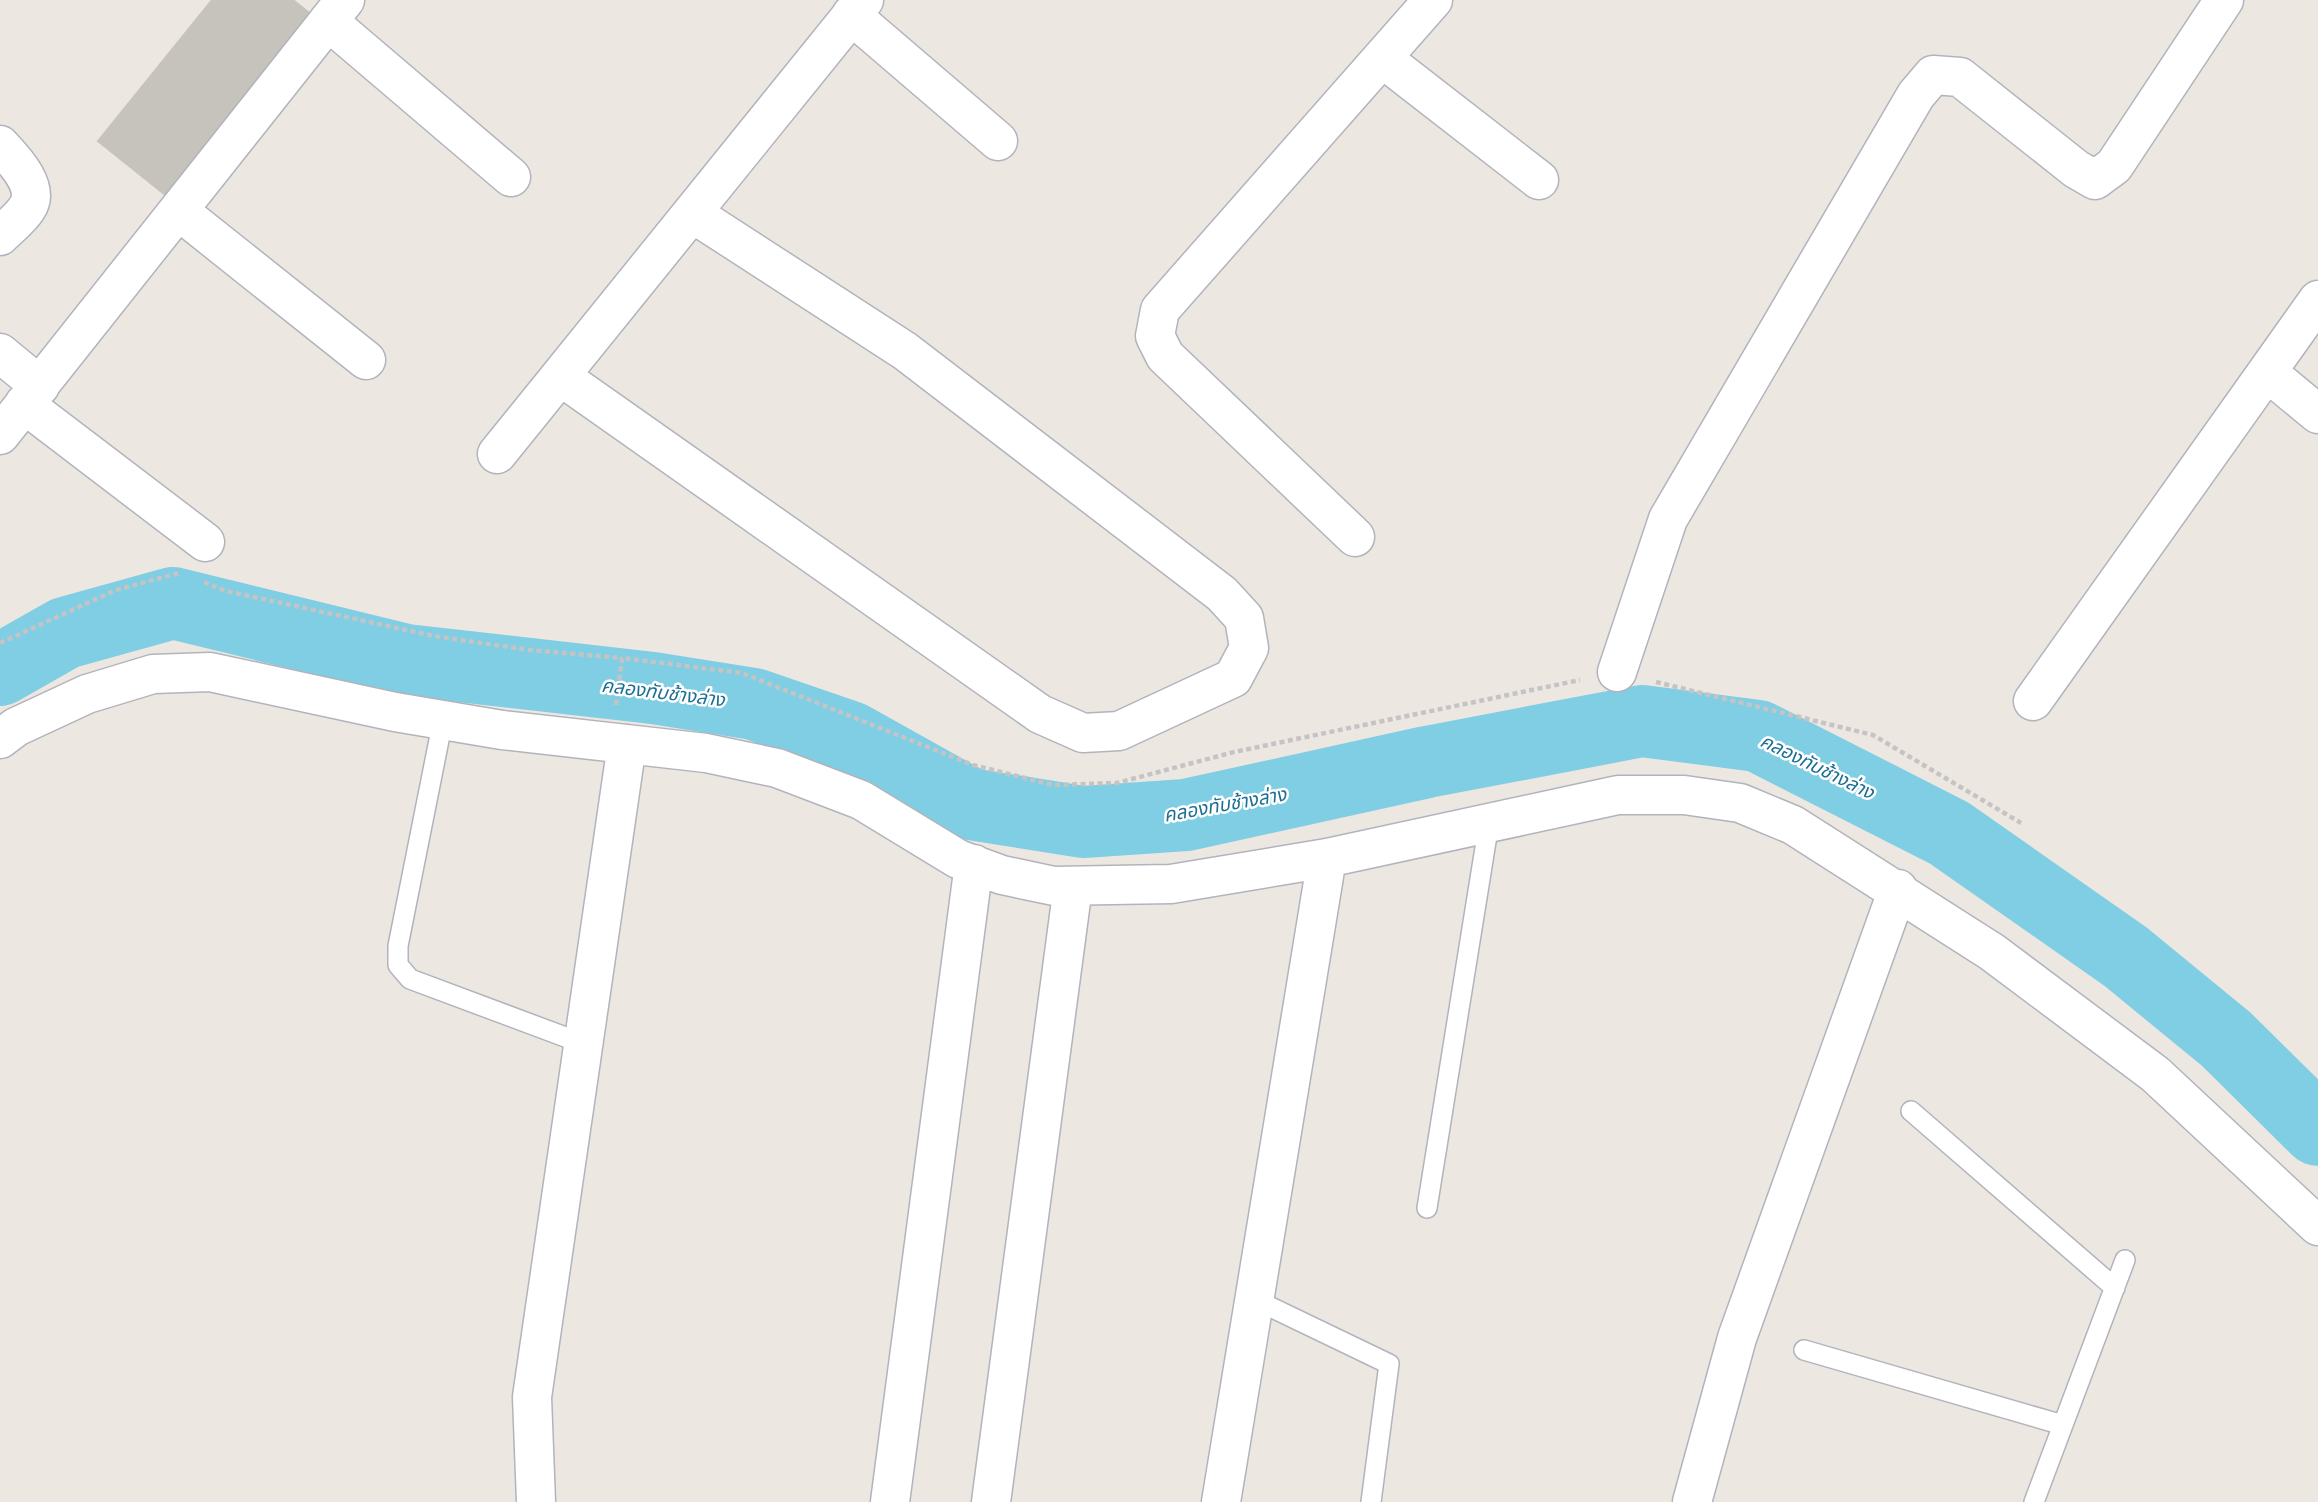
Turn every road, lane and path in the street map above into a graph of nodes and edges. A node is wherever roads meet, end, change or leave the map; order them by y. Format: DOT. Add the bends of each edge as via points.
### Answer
graph roads {
  1 [pos="1433,0"];
  2 [pos="2224,0"];
  3 [pos="858,7"];
  4 [pos="336,11"];
  5 [pos="1382,58"];
  6 [pos="998,141"];
  7 [pos="0,145"];
  8 [pos="512,177"];
  9 [pos="1539,180"];
  10 [pos="178,211"];
  11 [pos="692,213"];
  12 [pos="0,236"];
  13 [pos="2318,300"];
  14 [pos="0,353"];
  15 [pos="366,360"];
  16 [pos="2267,372"];
  17 [pos="560,376"];
  18 [pos="32,395"];
  19 [pos="2318,414"];
  20 [pos="0,435"];
  21 [pos="497,454"];
  22 [pos="1355,537"];
  23 [pos="205,542"];
  24 [pos="0,643"];
  25 [pos="622,658"];
  26 [pos="1617,672"];
  27 [pos="2033,701"];
  28 [pos="443,720"];
  29 [pos="0,739"];
  30 [pos="626,744"];
  31 [pos="1489,823"];
  32 [pos="1327,859"];
  33 [pos="974,864"];
  34 [pos="1073,886"];
  35 [pos="1898,889"];
  36 [pos="584,1044"];
  37 [pos="1911,1111"];
  38 [pos="1426,1208"];
  39 [pos="2318,1226"];
  40 [pos="2125,1260"];
  41 [pos="2115,1288"];
  42 [pos="1254,1299"];
  43 [pos="1804,1350"];
  44 [pos="2063,1425"];
  45 [pos="536,1502"];
  46 [pos="890,1502"];
  47 [pos="991,1502"];
  48 [pos="1221,1502"];
  49 [pos="1371,1502"];
  50 [pos="1692,1502"];
  51 [pos="2034,1502"];
  1 -- 5 [label="street"];
  2 -- 26 [label="street" via="2114,166 2095,180 1960,77 1933,75 1916,95 1668,519"];
  3 -- 6 [label="street"];
  3 -- 11 [label="street"];
  4 -- 8 [label="street"];
  4 -- 10 [label="street"];
  5 -- 9 [label="street"];
  5 -- 22 [label="street" via="1160,310 1155,336 1165,356"];
  7 -- 12 [label="street" via="18,165 30,190 29,206"];
  10 -- 15 [label="street"];
  10 -- 18 [label="street"];
  11 -- 17 [label="street"];
  11 -- 17 [label="street" via="905,351 1222,594 1244,618 1249,648 1233,678 1119,731 1083,733 1040,714"];
  13 -- 16 [label="street"];
  14 -- 18 [label="street"];
  16 -- 19 [label="street"];
  16 -- 27 [label="street"];
  17 -- 21 [label="street"];
  18 -- 20 [label="street"];
  18 -- 23 [label="street"];
  24 -- 25 [label="path" via="116,590 180,573 226,591 434,636"];
  28 -- 29 [label="street" via="210,672 153,674 87,694"];
  28 -- 30 [label="street"];
  28 -- 36 [label="lane" via="397,965 410,979"];
  30 -- 33 [label="street" via="706,753 778,768 862,800 958,859"];
  30 -- 36 [label="street"];
  31 -- 32 [label="street"];
  31 -- 35 [label="street" via="1618,795 1684,795 1740,803 1793,825"];
  31 -- 38 [label="lane"];
  32 -- 34 [label="street" via="1171,884"];
  32 -- 42 [label="street"];
  33 -- 34 [label="street" via="1002,875"];
  33 -- 46 [label="street"];
  34 -- 47 [label="street"];
  35 -- 39 [label="street" via="1992,952 2155,1074"];
  35 -- 50 [label="street" via="1737,1338"];
  36 -- 45 [label="street" via="532,1397"];
  37 -- 41 [label="lane"];
  40 -- 41 [label="lane"];
  41 -- 44 [label="lane"];
  42 -- 48 [label="street"];
  42 -- 49 [label="lane" via="1389,1364"];
  43 -- 44 [label="lane"];
  44 -- 51 [label="lane"];
}
